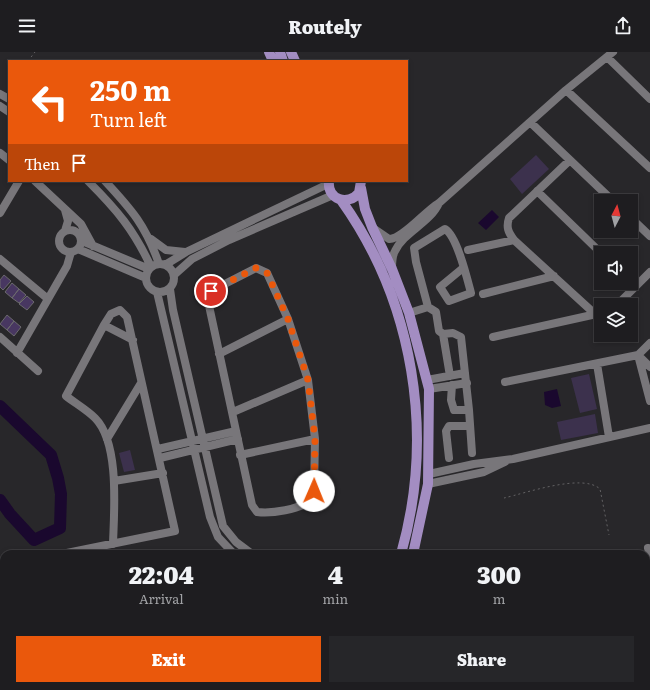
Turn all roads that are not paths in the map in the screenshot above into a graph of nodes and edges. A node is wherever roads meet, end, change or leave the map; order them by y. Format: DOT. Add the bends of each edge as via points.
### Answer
graph roads {
  1 [pos="610,55"];
  2 [pos="566,90"];
  3 [pos="650,99"];
  4 [pos="530,122"];
  5 [pos="0,153"];
  6 [pos="8,159"];
  7 [pos="570,160"];
  8 [pos="650,168"];
  9 [pos="18,182"];
  10 [pos="36,182"];
  11 [pos="89,182"];
  12 [pos="106,182"];
  13 [pos="329,182"];
  14 [pos="361,185"];
  15 [pos="536,191"];
  16 [pos="606,194"];
  17 [pos="337,198"];
  18 [pos="65,210"];
  19 [pos="0,213"];
  20 [pos="81,224"];
  21 [pos="638,225"];
  22 [pos="372,227"];
  23 [pos="65,231"];
  24 [pos="650,236"];
  25 [pos="81,238"];
  26 [pos="150,239"];
  27 [pos="514,240"];
  28 [pos="398,241"];
  29 [pos="93,246"];
  30 [pos="594,247"];
  31 [pos="75,250"];
  32 [pos="468,250"];
  33 [pos="144,252"];
  34 [pos="186,252"];
  35 [pos="0,259"];
  36 [pos="117,261"];
  37 [pos="130,262"];
  38 [pos="156,266"];
  39 [pos="463,268"];
  40 [pos="392,269"];
  41 [pos="650,272"];
  42 [pos="174,275"];
  43 [pos="554,276"];
  44 [pos="146,278"];
  45 [pos="638,281"];
  46 [pos="170,288"];
  47 [pos="629,290"];
  48 [pos="156,292"];
  49 [pos="483,294"];
  50 [pos="623,298"];
  51 [pos="48,299"];
  52 [pos="428,307"];
  53 [pos="594,310"];
  54 [pos="409,313"];
  55 [pos="594,314"];
  56 [pos="288,319"];
  57 [pos="104,325"];
  58 [pos="443,334"];
  59 [pos="0,337"];
  60 [pos="493,337"];
  61 [pos="133,340"];
  62 [pos="650,343"];
  63 [pos="17,353"];
  64 [pos="219,354"];
  65 [pos="638,355"];
  66 [pos="597,364"];
  67 [pos="650,367"];
  68 [pos="38,371"];
  69 [pos="465,373"];
  70 [pos="450,376"];
  71 [pos="308,380"];
  72 [pos="141,382"];
  73 [pos="505,382"];
  74 [pos="467,383"];
  75 [pos="428,384"];
  76 [pos="452,385"];
  77 [pos="650,401"];
  78 [pos="128,405"];
  79 [pos="469,410"];
  80 [pos="148,411"];
  81 [pos="233,412"];
  82 [pos="469,426"];
  83 [pos="650,428"];
  84 [pos="236,431"];
  85 [pos="609,437"];
  86 [pos="202,438"];
  87 [pos="238,439"];
  88 [pos="315,439"];
  89 [pos="107,440"];
  90 [pos="191,441"];
  91 [pos="204,448"];
  92 [pos="158,449"];
  93 [pos="193,450"];
  94 [pos="472,453"];
  95 [pos="240,455"];
  96 [pos="160,458"];
  97 [pos="449,458"];
  98 [pos="163,473"];
  99 [pos="428,479"];
  100 [pos="114,481"];
  101 [pos="113,544"];
  102 [pos="82,550"];
  103 [pos="230,550"];
  104 [pos="246,550"];
  105 [pos="402,550"];
  106 [pos="414,550"];
  1 -- 2 [label="street"];
  1 -- 3 [label="street"];
  2 -- 4 [label="street"];
  2 -- 8 [label="street"];
  4 -- 7 [label="street"];
  4 -- 28 [label="street" via="439,203 430,207"];
  5 -- 6 [label="street"];
  7 -- 15 [label="street"];
  7 -- 16 [label="street"];
  9 -- 19 [label="street"];
  10 -- 18 [label="street"];
  11 -- 33 [label="street" via="130,227"];
  12 -- 26 [label="street" via="133,211"];
  13 -- 17 [label="main road"];
  13 -- 34 [label="street"];
  14 -- 17 [label="main road" via="356,197"];
  14 -- 22 [label="main road"];
  15 -- 27 [label="street" via="509,218 507,226"];
  15 -- 30 [label="street"];
  17 -- 42 [label="street" via="223,243 185,264"];
  17 -- 105 [label="main road" via="364,236 392,298 413,374 417,413 416,481"];
  18 -- 20 [label="street"];
  18 -- 23 [label="street" via="68,220"];
  20 -- 25 [label="street"];
  20 -- 29 [label="street"];
  21 -- 24 [label="street"];
  22 -- 28 [label="street" via="389,239"];
  22 -- 40 [label="main road"];
  23 -- 25 [label="street" via="75,231"];
  23 -- 31 [label="street" via="60,236 59,243 65,251"];
  25 -- 29 [label="street"];
  25 -- 31 [label="street"];
  26 -- 34 [label="street" via="166,250"];
  26 -- 38 [label="street"];
  27 -- 32 [label="street"];
  27 -- 43 [label="street"];
  28 -- 40 [label="street"];
  29 -- 36 [label="street"];
  31 -- 36 [label="street"];
  31 -- 51 [label="street"];
  33 -- 37 [label="street" via="139,260"];
  33 -- 38 [label="street"];
  34 -- 38 [label="street"];
  35 -- 51 [label="street"];
  36 -- 37 [label="street"];
  36 -- 44 [label="street"];
  37 -- 38 [label="street"];
  38 -- 42 [label="street" via="169,267"];
  38 -- 44 [label="street"];
  39 -- 52 [label="street" via="454,241 445,229 414,248"];
  40 -- 54 [label="main road"];
  41 -- 45 [label="street"];
  42 -- 46 [label="street"];
  43 -- 49 [label="street"];
  43 -- 53 [label="street"];
  44 -- 48 [label="street" via="149,287"];
  46 -- 48 [label="street"];
  46 -- 86 [label="street"];
  47 -- 50 [label="street"];
  48 -- 90 [label="street"];
  51 -- 63 [label="street"];
  52 -- 54 [label="street"];
  52 -- 58 [label="street" via="436,312 439,330"];
  54 -- 75 [label="main road"];
  55 -- 60 [label="street"];
  56 -- 64 [label="street"];
  56 -- 64 [label="street" via="267,273 256,268 211,291 208,295"];
  56 -- 71 [label="street"];
  57 -- 61 [label="street"];
  57 -- 61 [label="street" via="111,314 120,310 127,317"];
  57 -- 89 [label="street" via="66,396 96,418"];
  58 -- 69 [label="street" via="453,333 461,337"];
  58 -- 70 [label="street"];
  59 -- 63 [label="street"];
  61 -- 72 [label="street"];
  62 -- 65 [label="street"];
  63 -- 68 [label="street"];
  64 -- 81 [label="street"];
  65 -- 66 [label="street"];
  65 -- 67 [label="street"];
  65 -- 77 [label="street"];
  66 -- 73 [label="street"];
  66 -- 85 [label="street"];
  69 -- 70 [label="street"];
  69 -- 74 [label="street"];
  70 -- 75 [label="street"];
  71 -- 81 [label="street"];
  71 -- 88 [label="street"];
  72 -- 78 [label="street"];
  72 -- 80 [label="street"];
  74 -- 76 [label="street"];
  74 -- 79 [label="street"];
  75 -- 76 [label="street"];
  75 -- 99 [label="main road"];
  76 -- 79 [label="street" via="451,400 454,410"];
  78 -- 80 [label="street" via="139,402"];
  78 -- 89 [label="street"];
  79 -- 82 [label="street"];
  80 -- 92 [label="street"];
  81 -- 84 [label="street"];
  82 -- 94 [label="street"];
  82 -- 97 [label="street" via="449,426 446,431"];
  83 -- 85 [label="street"];
  84 -- 86 [label="street"];
  84 -- 87 [label="street"];
  85 -- 99 [label="street" via="513,459 484,472"];
  86 -- 90 [label="street"];
  86 -- 91 [label="street"];
  87 -- 91 [label="street"];
  87 -- 95 [label="street"];
  88 -- 95 [label="street"];
  88 -- 95 [label="street" via="314,491 311,501 304,505 265,513 257,512 252,505"];
  89 -- 100 [label="street"];
  90 -- 92 [label="street"];
  90 -- 93 [label="street"];
  91 -- 93 [label="street"];
  91 -- 104 [label="street" via="223,526"];
  92 -- 96 [label="street"];
  93 -- 96 [label="street"];
  93 -- 103 [label="street" via="213,527"];
  96 -- 98 [label="street"];
  98 -- 100 [label="street"];
  98 -- 101 [label="street" via="176,531"];
  99 -- 106 [label="main road"];
  100 -- 101 [label="street"];
  101 -- 102 [label="street"];
}
